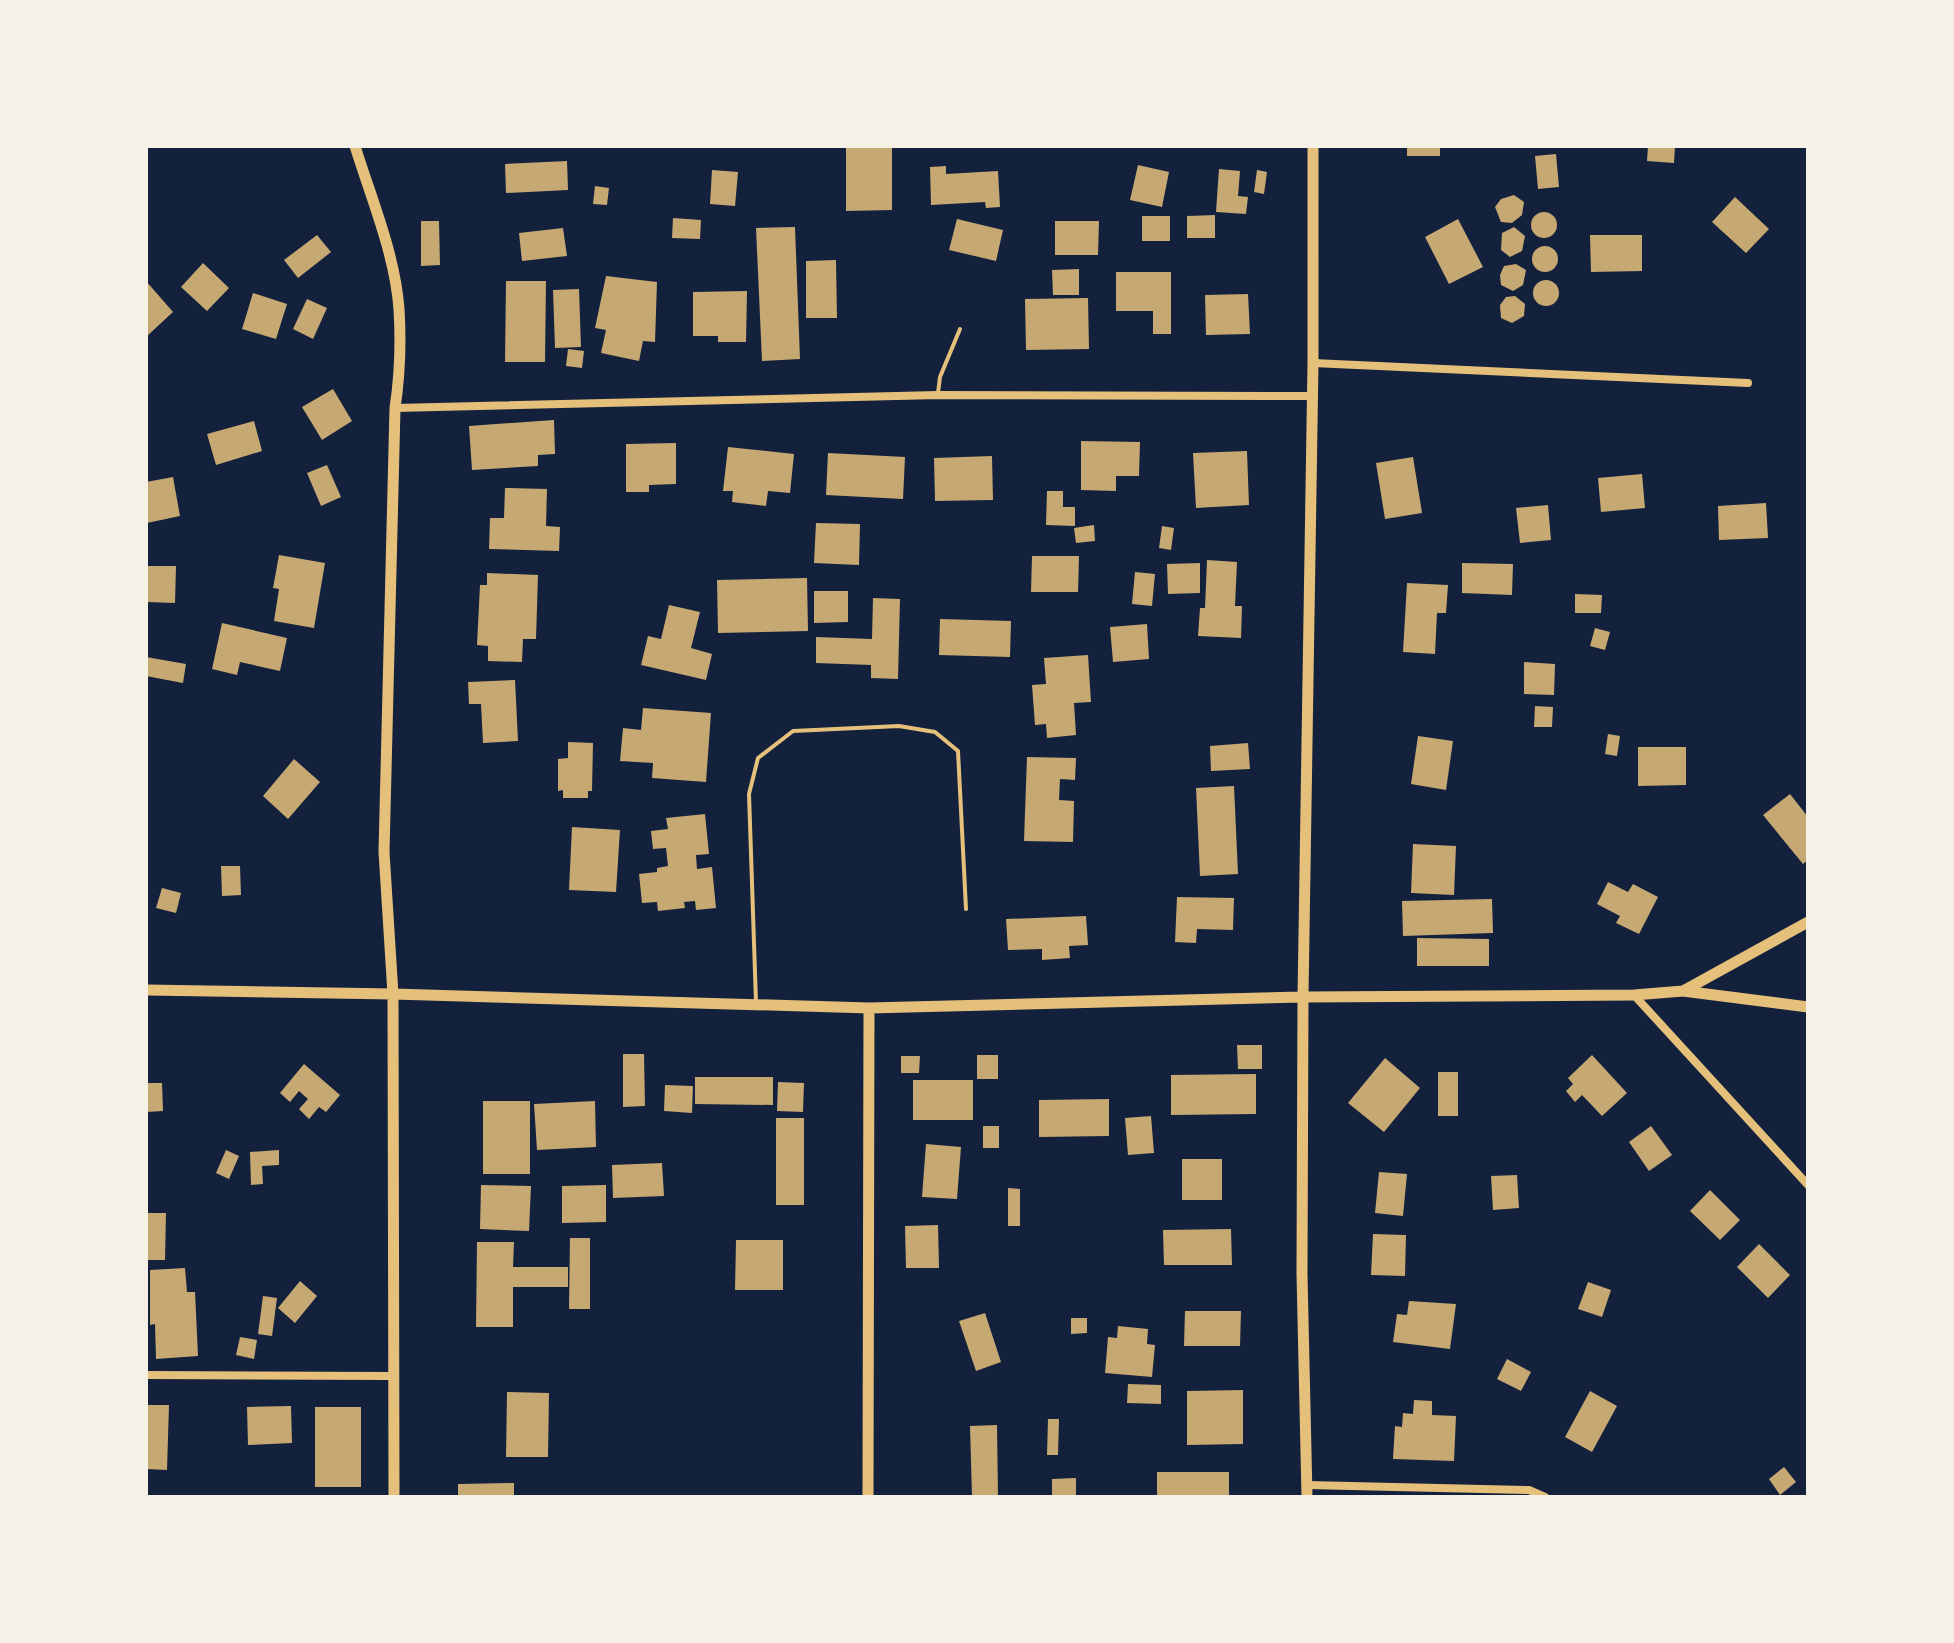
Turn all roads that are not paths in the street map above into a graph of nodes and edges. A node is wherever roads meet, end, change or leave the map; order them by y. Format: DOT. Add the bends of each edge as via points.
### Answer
graph roads {
  1 [pos="355,146"];
  2 [pos="1313,146"];
  3 [pos="960,329"];
  4 [pos="1313,363"];
  5 [pos="1748,383"];
  6 [pos="938,395"];
  7 [pos="1312,396"];
  8 [pos="395,408"];
  9 [pos="966,909"];
  10 [pos="1808,922"];
  11 [pos="146,990"];
  12 [pos="1683,991"];
  13 [pos="393,994"];
  14 [pos="1634,995"];
  15 [pos="1303,997"];
  16 [pos="756,1005"];
  17 [pos="1808,1007"];
  18 [pos="869,1008"];
  19 [pos="1808,1185"];
  20 [pos="146,1375"];
  21 [pos="392,1376"];
  22 [pos="1307,1491"];
  23 [pos="394,1497"];
  24 [pos="868,1497"];
  25 [pos="1545,1497"];
  1 -- 8 [label="street" via="399,306"];
  2 -- 4 [label="street"];
  3 -- 6 [label="lane"];
  4 -- 5 [label="street"];
  4 -- 7 [label="street"];
  6 -- 7 [label="street"];
  6 -- 8 [label="street"];
  7 -- 15 [label="street"];
  8 -- 13 [label="street" via="384,852"];
  9 -- 16 [label="lane" via="958,751 935,732 899,726 793,731 758,758 749,794"];
  10 -- 12 [label="street"];
  11 -- 13 [label="street"];
  12 -- 14 [label="street"];
  12 -- 17 [label="street"];
  13 -- 16 [label="street"];
  13 -- 21 [label="street"];
  14 -- 15 [label="street"];
  14 -- 19 [label="street"];
  15 -- 18 [label="street"];
  15 -- 22 [label="street"];
  16 -- 18 [label="street"];
  18 -- 24 [label="street"];
  20 -- 21 [label="street"];
  21 -- 23 [label="street"];
  22 -- 25 [label="street" via="1529,1490"];
}
